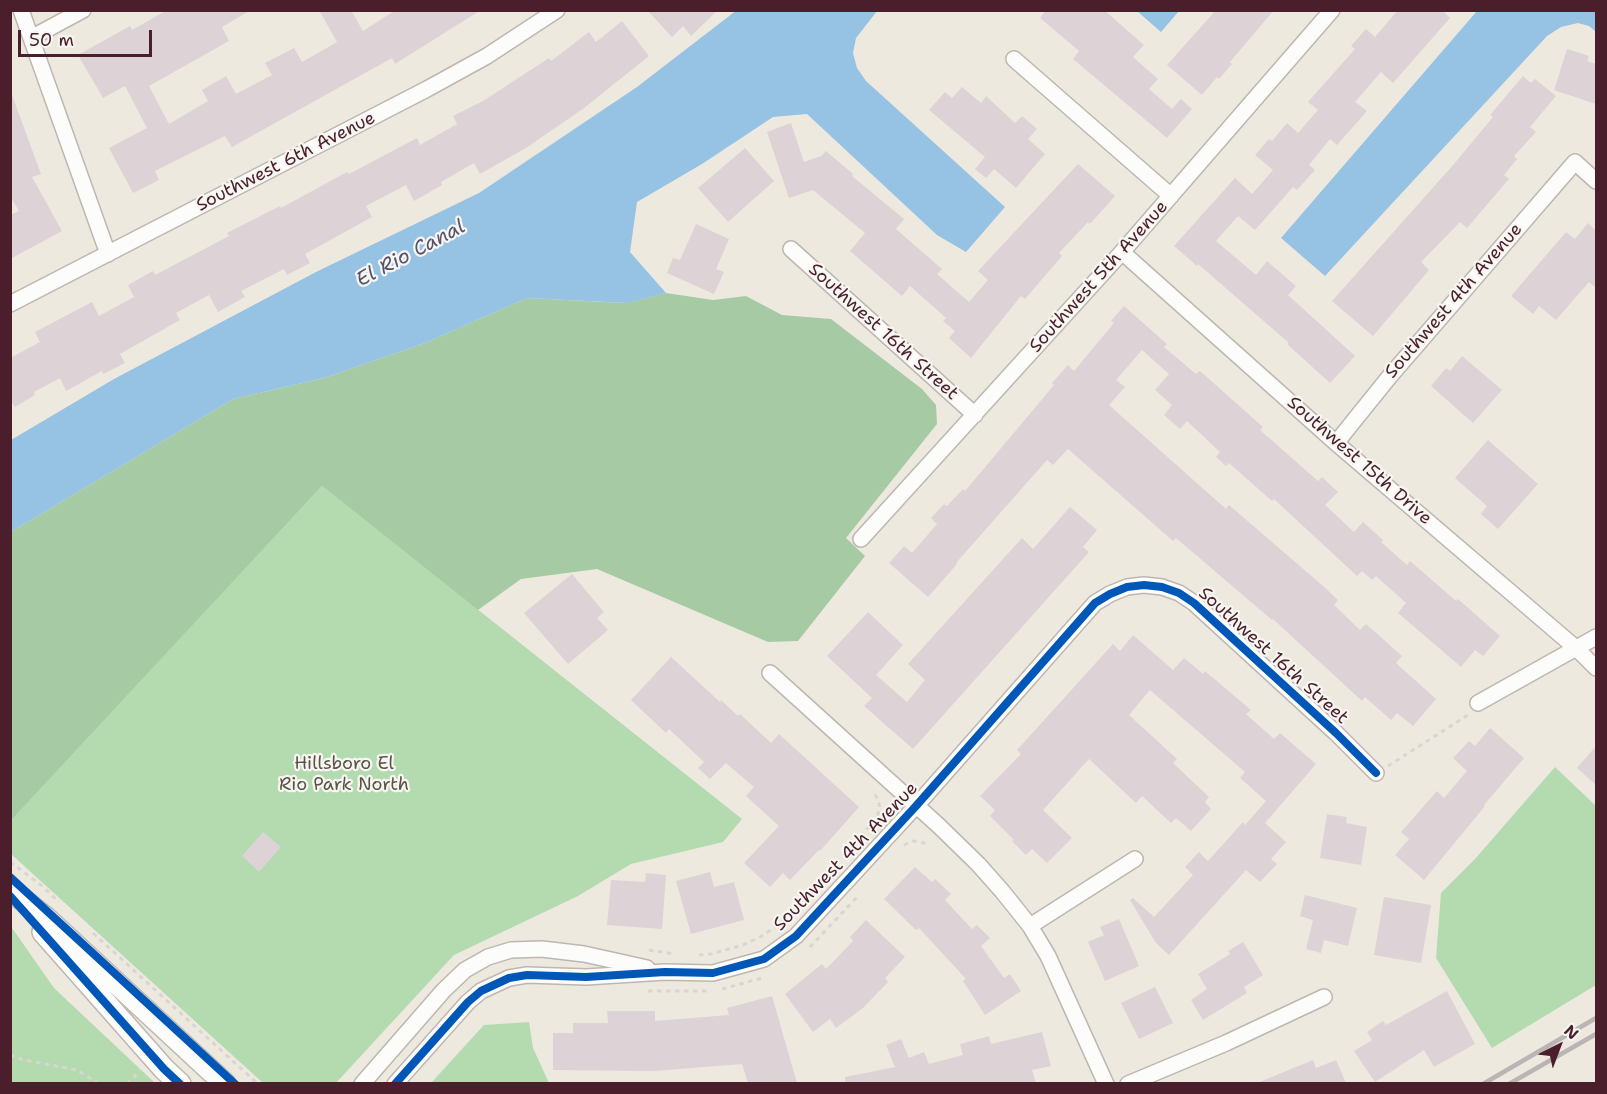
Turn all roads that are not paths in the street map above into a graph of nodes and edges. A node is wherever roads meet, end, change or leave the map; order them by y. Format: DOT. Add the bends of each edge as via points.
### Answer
graph roads {
  1 [pos="21,10"];
  2 [pos="83,10"];
  3 [pos="557,10"];
  4 [pos="1332,10"];
  5 [pos="31,38"];
  6 [pos="1014,59"];
  7 [pos="1596,181"];
  8 [pos="1170,196"];
  9 [pos="790,249"];
  10 [pos="1122,252"];
  11 [pos="108,254"];
  12 [pos="10,304"];
  13 [pos="975,415"];
  14 [pos="1336,443"];
  15 [pos="861,539"];
  16 [pos="1137,586"];
  17 [pos="1596,637"];
  18 [pos="1577,649"];
  19 [pos="1596,668"];
  20 [pos="770,673"];
  21 [pos="1478,703"];
  22 [pos="1376,773"];
  23 [pos="916,806"];
  24 [pos="1135,859"];
  25 [pos="10,890"];
  26 [pos="10,896"];
  27 [pos="1030,926"];
  28 [pos="527,948"];
  29 [pos="584,954"];
  30 [pos="665,972"];
  31 [pos="527,975"];
  32 [pos="586,977"];
  33 [pos="1324,997"];
  34 [pos="180,1083"];
  35 [pos="225,1083"];
  36 [pos="362,1083"];
  37 [pos="395,1083"];
  38 [pos="1106,1083"];
  39 [pos="1128,1083"];
  1 -- 5 [label="street"];
  2 -- 5 [label="street"];
  3 -- 11 [label="street, Southwest 6th Avenue" via="488,56"];
  4 -- 8 [label="street, Southwest 5th Avenue"];
  5 -- 11 [label="street"];
  6 -- 8 [label="street"];
  7 -- 14 [label="street, Southwest 4th Avenue" via="1575,162"];
  8 -- 10 [label="street, Southwest 5th Avenue"];
  9 -- 13 [label="street, Southwest 16th Street"];
  10 -- 13 [label="street, Southwest 5th Avenue"];
  10 -- 14 [label="street, Southwest 15th Drive"];
  11 -- 12 [label="street, Southwest 6th Avenue"];
  13 -- 15 [label="street, Southwest 5th Avenue"];
  14 -- 18 [label="street, Southwest 15th Drive"];
  16 -- 22 [label="street, Southwest 16th Street" via="1162,587 1194,603"];
  16 -- 23 [label="street, Southwest 4th Avenue" via="1095,603"];
  17 -- 18 [label="street"];
  18 -- 19 [label="street, Southwest 15th Drive"];
  18 -- 21 [label="street"];
  20 -- 23 [label="street"];
  23 -- 27 [label="street" via="978,864"];
  23 -- 30 [label="street, Southwest 4th Avenue" via="796,936 764,959 713,974"];
  24 -- 27 [label="street"];
  25 -- 35 [label="main road" via="46,918"];
  26 -- 34 [label="main road"];
  27 -- 38 [label="street" via="1065,991"];
  28 -- 29 [label="street, Southwest 4th Avenue"];
  28 -- 31 [label="street"];
  28 -- 36 [label="street, Southwest 4th Avenue" via="488,957 465,970"];
  29 -- 30 [label="street, Southwest 4th Avenue"];
  29 -- 32 [label="street"];
  30 -- 32 [label="street, Southwest 4th Avenue"];
  31 -- 32 [label="street, Southwest 4th Avenue"];
  31 -- 37 [label="street, Southwest 4th Avenue" via="509,978 481,991"];
  33 -- 39 [label="street"];
}
